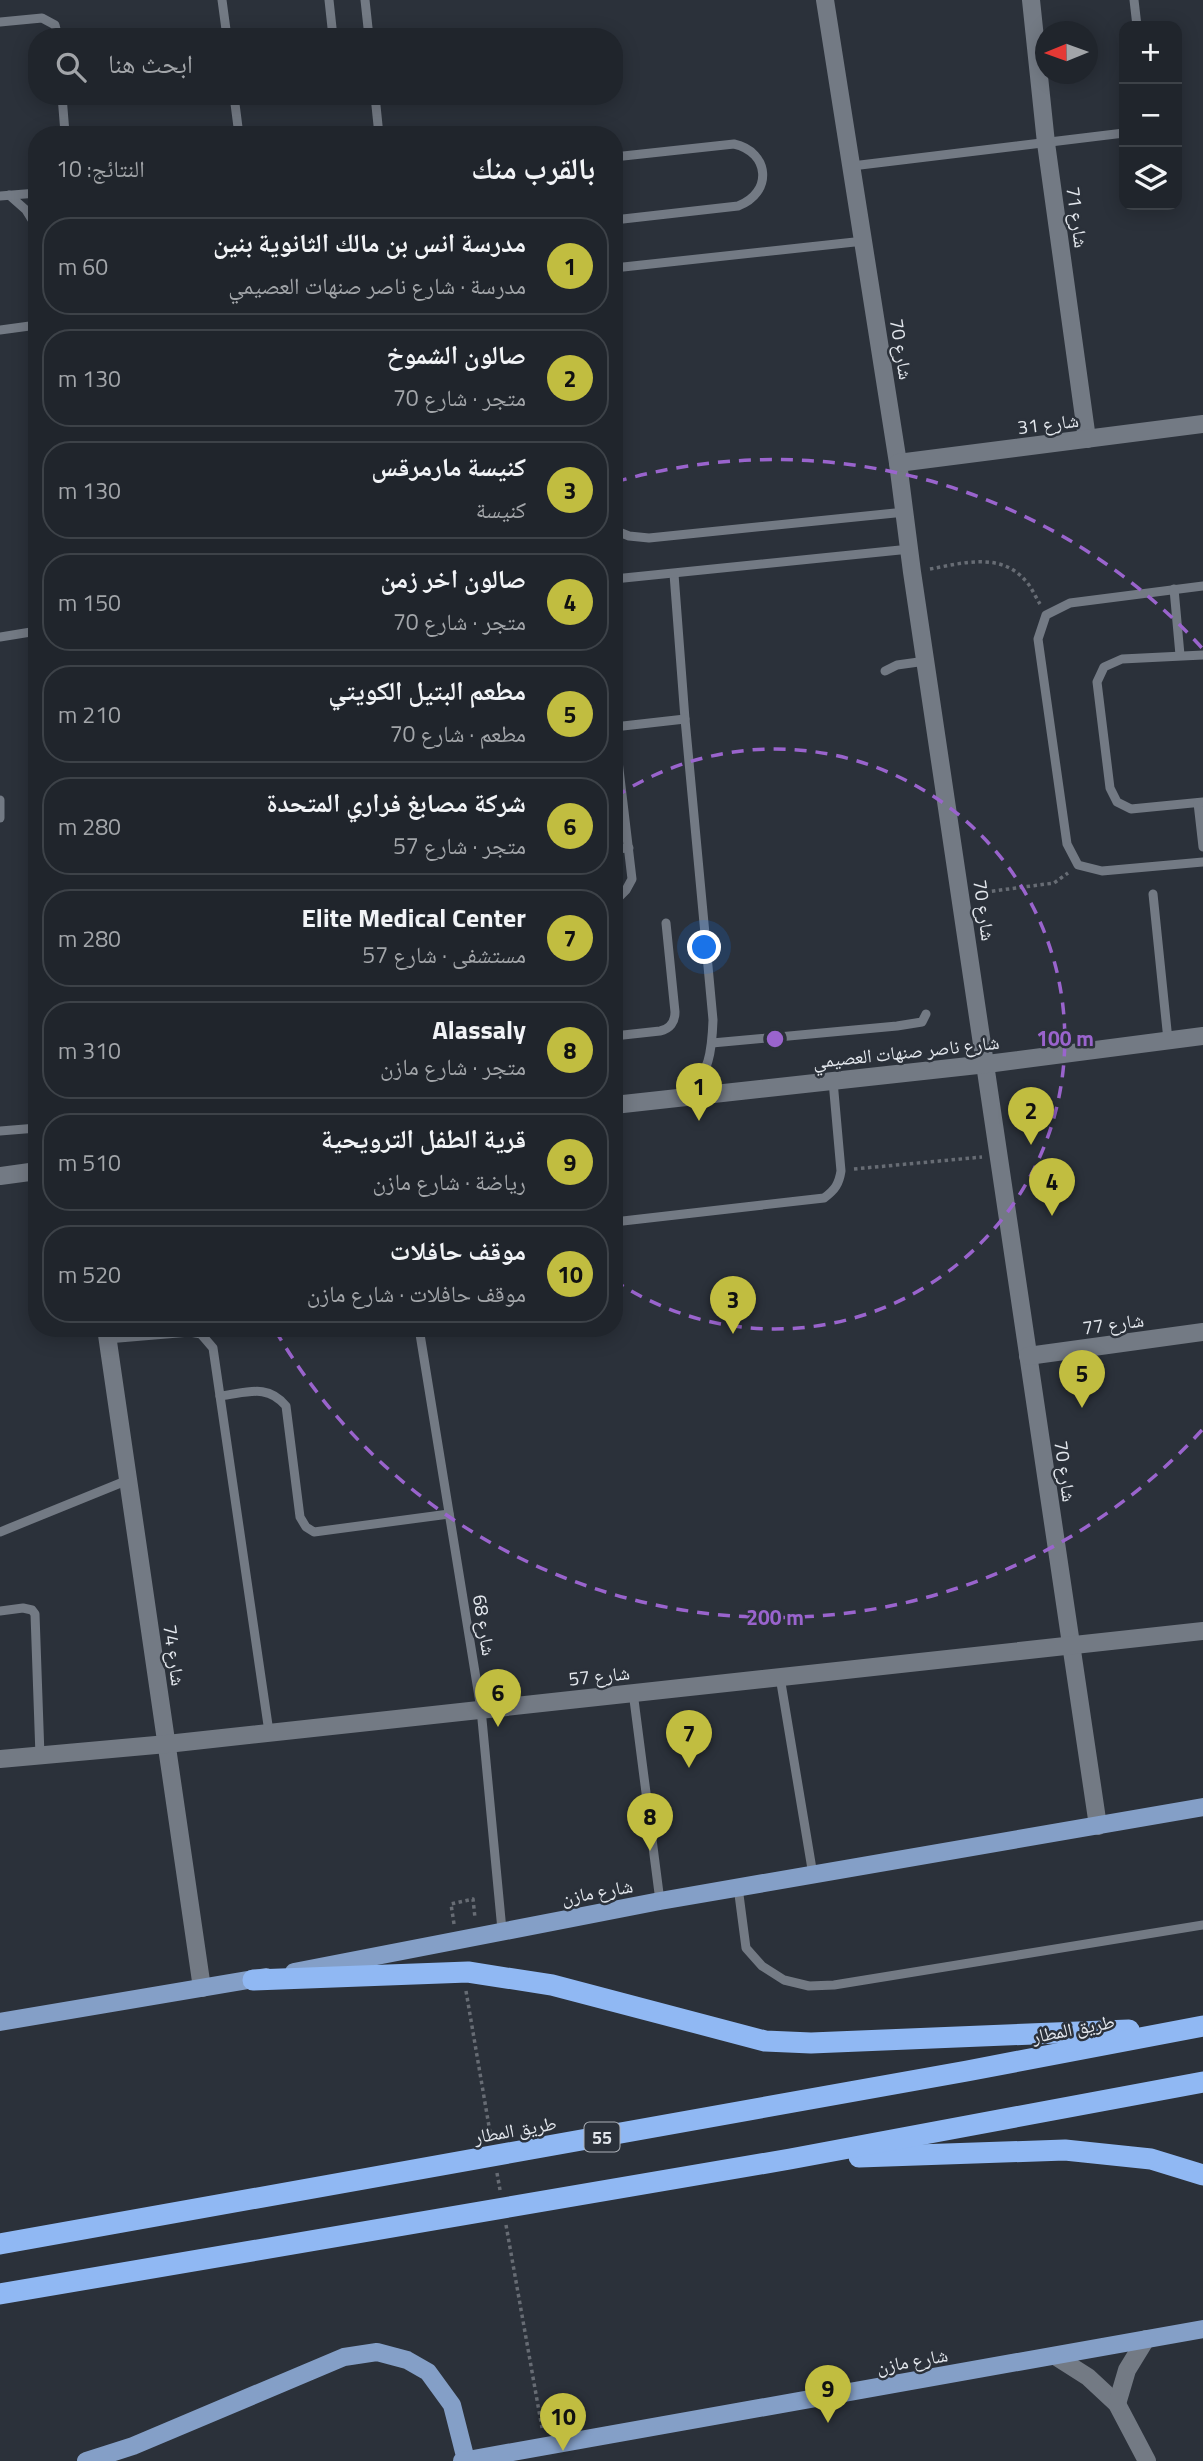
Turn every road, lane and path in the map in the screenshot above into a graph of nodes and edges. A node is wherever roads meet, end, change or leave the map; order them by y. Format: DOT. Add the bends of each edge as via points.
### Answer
graph roads {
  1 [pos="222,0"];
  2 [pos="329,0"];
  3 [pos="365,0"];
  4 [pos="825,0"];
  5 [pos="1031,0"];
  6 [pos="1133,0"];
  7 [pos="1136,21"];
  8 [pos="0,22"];
  9 [pos="56,28"];
  10 [pos="226,28"];
  11 [pos="331,28"];
  12 [pos="368,28"];
  13 [pos="63,105"];
  14 [pos="235,105"];
  15 [pos="376,105"];
  16 [pos="64,126"];
  17 [pos="238,126"];
  18 [pos="378,126"];
  19 [pos="1119,134"];
  20 [pos="1046,143"];
  21 [pos="623,156"];
  22 [pos="852,166"];
  23 [pos="28,194"];
  24 [pos="4,196"];
  25 [pos="28,213"];
  26 [pos="623,219"];
  27 [pos="864,241"];
  28 [pos="623,267"];
  29 [pos="28,326"];
  30 [pos="0,330"];
  31 [pos="1203,424"];
  32 [pos="1087,439"];
  33 [pos="898,463"];
  34 [pos="905,512"];
  35 [pos="623,534"];
  36 [pos="909,550"];
  37 [pos="912,572"];
  38 [pos="674,574"];
  39 [pos="623,578"];
  40 [pos="1203,586"];
  41 [pos="1174,589"];
  42 [pos="1046,615"];
  43 [pos="28,632"];
  44 [pos="0,637"];
  45 [pos="1181,655"];
  46 [pos="1203,655"];
  47 [pos="926,661"];
  48 [pos="885,671"];
  49 [pos="685,719"];
  50 [pos="623,726"];
  51 [pos="0,800"];
  52 [pos="1200,802"];
  53 [pos="623,811"];
  54 [pos="0,818"];
  55 [pos="1203,847"];
  56 [pos="623,848"];
  57 [pos="629,848"];
  58 [pos="1203,862"];
  59 [pos="1079,865"];
  60 [pos="623,893"];
  61 [pos="1153,894"];
  62 [pos="961,895"];
  63 [pos="666,923"];
  64 [pos="926,1014"];
  65 [pos="623,1035"];
  66 [pos="1203,1036"];
  67 [pos="1168,1040"];
  68 [pos="712,1043"];
  69 [pos="987,1064"];
  70 [pos="833,1081"];
  71 [pos="673,1098"];
  72 [pos="623,1104"];
  73 [pos="28,1129"];
  74 [pos="0,1131"];
  75 [pos="1000,1155"];
  76 [pos="841,1171"];
  77 [pos="28,1172"];
  78 [pos="0,1176"];
  79 [pos="623,1221"];
  80 [pos="1203,1332"];
  81 [pos="107,1337"];
  82 [pos="204,1337"];
  83 [pos="420,1337"];
  84 [pos="1028,1356"];
  85 [pos="220,1396"];
  86 [pos="128,1480"];
  87 [pos="449,1514"];
  88 [pos="0,1532"];
  89 [pos="0,1612"];
  90 [pos="1203,1631"];
  91 [pos="1070,1645"];
  92 [pos="780,1676"];
  93 [pos="634,1692"];
  94 [pos="481,1709"];
  95 [pos="269,1732"];
  96 [pos="167,1744"];
  97 [pos="40,1756"];
  98 [pos="0,1759"];
  99 [pos="1203,1807"];
  100 [pos="1098,1826"];
  101 [pos="813,1875"];
  102 [pos="738,1887"];
  103 [pos="473,1899"];
  104 [pos="660,1901"];
  105 [pos="1203,1925"];
  106 [pos="502,1930"];
  107 [pos="455,1931"];
  108 [pos="253,1980"];
  109 [pos="465,1985"];
  110 [pos="202,1988"];
  111 [pos="0,2022"];
  112 [pos="1202,2026"];
  113 [pos="1203,2082"];
  114 [pos="493,2148"];
  115 [pos="790,2159"];
  116 [pos="495,2162"];
  117 [pos="1203,2175"];
  118 [pos="503,2203"];
  119 [pos="505,2216"];
  120 [pos="0,2244"];
  121 [pos="0,2294"];
  122 [pos="1203,2329"];
  123 [pos="1146,2339"];
  124 [pos="1055,2356"];
  125 [pos="1117,2404"];
  126 [pos="543,2434"];
  127 [pos="86,2461"];
  128 [pos="464,2461"];
  129 [pos="1147,2461"];
  1 -- 10 [label="lane"];
  2 -- 11 [label="lane"];
  3 -- 12 [label="lane"];
  4 -- 22 [label="street, شارع 70"];
  5 -- 20 [label="street, شارع 71"];
  6 -- 7 [label="lane"];
  8 -- 9 [label="lane" via="42,18"];
  13 -- 16 [label="lane"];
  14 -- 17 [label="lane"];
  15 -- 18 [label="lane"];
  19 -- 20 [label="lane"];
  20 -- 22 [label="lane"];
  20 -- 32 [label="street, شارع 71"];
  21 -- 26 [label="lane" via="734,144 750,150 763,173 759,190 738,206"];
  22 -- 27 [label="street, شارع 70"];
  23 -- 24 [label="lane"];
  24 -- 25 [label="lane"];
  27 -- 28 [label="lane"];
  27 -- 33 [label="street, شارع 70"];
  29 -- 30 [label="lane"];
  31 -- 32 [label="street, شارع 31"];
  32 -- 33 [label="street, شارع 31"];
  33 -- 34 [label="street, شارع 70"];
  34 -- 35 [label="lane" via="649,538"];
  34 -- 36 [label="street, شارع 70"];
  36 -- 37 [label="street, شارع 70"];
  36 -- 38 [label="lane"];
  37 -- 42 [label="path" via="978,561 1005,565 1025,580"];
  37 -- 47 [label="street, شارع 70"];
  38 -- 39 [label="lane"];
  38 -- 49 [label="lane"];
  40 -- 41 [label="lane"];
  41 -- 42 [label="lane" via="1070,603"];
  41 -- 45 [label="lane"];
  42 -- 59 [label="lane" via="1038,639 1067,845"];
  43 -- 44 [label="lane"];
  45 -- 46 [label="lane"];
  45 -- 52 [label="lane" via="1122,659 1104,667 1097,681 1110,788 1116,802 1131,809"];
  47 -- 48 [label="lane"];
  47 -- 62 [label="street, شارع 70"];
  49 -- 50 [label="lane"];
  49 -- 68 [label="lane"];
  51 -- 54 [label="lane"];
  52 -- 55 [label="lane"];
  53 -- 57 [label="lane"];
  56 -- 57 [label="lane"];
  57 -- 60 [label="lane" via="632,879"];
  58 -- 59 [label="lane" via="1102,871"];
  59 -- 62 [label="path" via="1054,883"];
  61 -- 67 [label="lane"];
  62 -- 69 [label="street, شارع 70"];
  63 -- 65 [label="lane" via="673,1023 665,1030"];
  64 -- 68 [label="lane" via="922,1022 897,1027"];
  66 -- 67 [label="street, شارع ناصر صنهات العصيمي"];
  67 -- 69 [label="street, شارع ناصر صنهات العصيمي"];
  68 -- 71 [label="lane" via="706,1069 690,1089"];
  69 -- 70 [label="street, شارع ناصر صنهات العصيمي"];
  69 -- 75 [label="street, شارع 70"];
  70 -- 71 [label="street, شارع ناصر صنهات العصيمي"];
  70 -- 76 [label="lane"];
  71 -- 72 [label="street, شارع ناصر صنهات العصيمي"];
  73 -- 74 [label="lane"];
  75 -- 76 [label="path"];
  75 -- 84 [label="street, شارع 70"];
  76 -- 79 [label="lane" via="839,1182 824,1198"];
  77 -- 78 [label="street"];
  80 -- 84 [label="street, شارع 77"];
  81 -- 86 [label="street, شارع 74"];
  82 -- 85 [label="lane" via="213,1348"];
  83 -- 87 [label="lane, شارع 68"];
  84 -- 91 [label="street, شارع 70"];
  85 -- 87 [label="lane" via="271,1392 286,1406 300,1517 314,1532"];
  85 -- 95 [label="lane"];
  86 -- 88 [label="lane"];
  86 -- 96 [label="street, شارع 74"];
  87 -- 94 [label="lane, شارع 68"];
  89 -- 97 [label="lane" via="23,1608 35,1614"];
  90 -- 91 [label="street, شارع 57"];
  91 -- 92 [label="street, شارع 57"];
  91 -- 100 [label="street, شارع 70"];
  92 -- 93 [label="street, شارع 57"];
  92 -- 101 [label="lane"];
  93 -- 94 [label="street, شارع 57"];
  93 -- 104 [label="lane"];
  94 -- 95 [label="street, شارع 57"];
  94 -- 106 [label="lane, شارع 68"];
  95 -- 96 [label="street, شارع 57"];
  96 -- 97 [label="street, شارع 57"];
  96 -- 110 [label="street, شارع 74"];
  97 -- 98 [label="street, شارع 57"];
  99 -- 100 [label="main road, شارع مازن"];
  100 -- 101 [label="main road, شارع مازن"];
  101 -- 102 [label="main road, شارع مازن"];
  102 -- 104 [label="main road, شارع مازن"];
  102 -- 105 [label="lane" via="746,1948 784,1980 809,1986"];
  103 -- 107 [label="path" via="451,1904"];
  104 -- 106 [label="main road, شارع مازن"];
  106 -- 108 [label="main road, شارع مازن"];
  108 -- 110 [label="main road, شارع مازن"];
  108 -- 112 [label="highway" via="468,1972 552,1985 765,2041 811,2043"];
  109 -- 114 [label="path"];
  110 -- 111 [label="main road, شارع مازن"];
  112 -- 120 [label="highway, طريق المطار / 55"];
  113 -- 115 [label="highway"];
  115 -- 117 [label="highway" via="1065,2150 1151,2159"];
  115 -- 121 [label="highway"];
  116 -- 118 [label="path"];
  119 -- 126 [label="path"];
  122 -- 123 [label="main road, شارع مازن"];
  123 -- 124 [label="main road, شارع مازن"];
  123 -- 125 [label="street" via="1127,2370"];
  124 -- 125 [label="street" via="1088,2377"];
  124 -- 128 [label="main road, شارع مازن"];
  125 -- 129 [label="street"];
  127 -- 128 [label="main road" via="133,2446 344,2357 377,2352 407,2360 428,2372 452,2405"];
}
